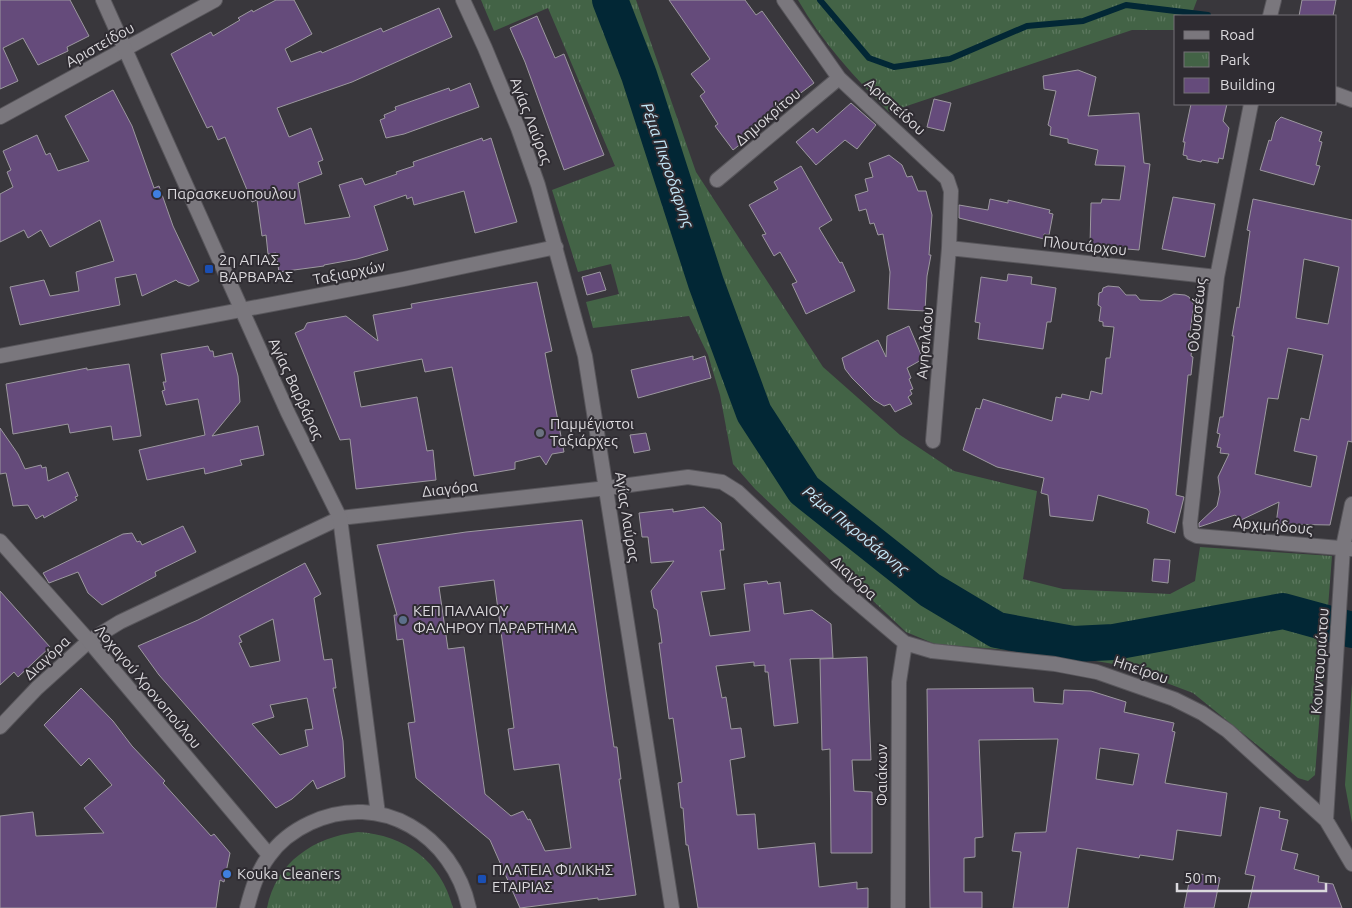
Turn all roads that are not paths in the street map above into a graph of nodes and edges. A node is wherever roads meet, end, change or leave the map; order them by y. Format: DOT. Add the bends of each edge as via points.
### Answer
graph roads {
  1 [pos="103,0"];
  2 [pos="215,0"];
  3 [pos="463,0"];
  4 [pos="784,0"];
  5 [pos="1274,0"];
  6 [pos="1270,15"];
  7 [pos="126,49"];
  8 [pos="839,78"];
  9 [pos="1337,94"];
  10 [pos="1352,100"];
  11 [pos="1251,105"];
  12 [pos="0,118"];
  13 [pos="717,180"];
  14 [pos="556,247"];
  15 [pos="949,248"];
  16 [pos="1217,277"];
  17 [pos="242,310"];
  18 [pos="0,356"];
  19 [pos="933,441"];
  20 [pos="606,488"];
  21 [pos="1352,504"];
  22 [pos="340,518"];
  23 [pos="1191,533"];
  24 [pos="0,541"];
  25 [pos="1347,548"];
  26 [pos="89,641"];
  27 [pos="905,643"];
  28 [pos="0,727"];
  29 [pos="378,814"];
  30 [pos="1326,820"];
  31 [pos="270,855"];
  32 [pos="1352,864"];
  33 [pos="247,908"];
  34 [pos="469,908"];
  35 [pos="672,908"];
  36 [pos="898,908"];
  1 -- 7 [label="street, Αγίας Βαρβάρας"];
  2 -- 7 [label="street, Αριστείδου"];
  3 -- 14 [label="street, Αγίας Λαύρας" via="518,128"];
  4 -- 8 [label="street, Αριστείδου"];
  5 -- 6 [label="street"];
  7 -- 12 [label="street, Αριστείδου"];
  7 -- 17 [label="street, Αγίας Βαρβάρας"];
  8 -- 13 [label="street, Δημοκρίτου"];
  8 -- 15 [label="street, Αριστείδου" via="948,179 951,191"];
  9 -- 10 [label="street"];
  11 -- 16 [label="street, Οδυσσέως"];
  14 -- 17 [label="street, Ταξιαρχών"];
  14 -- 20 [label="street, Αγίας Λαύρας" via="585,356"];
  15 -- 16 [label="street, Πλουτάρχου"];
  15 -- 19 [label="street, Αγησιλάου"];
  16 -- 23 [label="street, Οδυσσέως"];
  17 -- 18 [label="street, Ταξιαρχών"];
  17 -- 22 [label="street, Αγίας Βαρβάρας"];
  20 -- 22 [label="street, Διαγόρα"];
  20 -- 27 [label="street, Διαγόρα" via="688,477 722,482 738,492 839,587"];
  20 -- 35 [label="street, Αγίας Λαύρας"];
  21 -- 25 [label="street, Κουντουριώτου"];
  22 -- 26 [label="street, Διαγόρα" via="120,622"];
  22 -- 29 [label="street, Αγίας Βαρβάρας"];
  23 -- 25 [label="street, Αρχιμήδους"];
  24 -- 26 [label="street, Λοχαγού Χρονοπούλου"];
  25 -- 30 [label="street, Κουντουριώτου"];
  26 -- 28 [label="street, Διαγόρα"];
  26 -- 31 [label="street, Λοχαγού Χρονοπούλου"];
  27 -- 30 [label="street, Ηπείρου" via="932,651 1055,664 1097,672 1174,699 1228,730"];
  27 -- 36 [label="street, Φαιάκων" via="899,682"];
  29 -- 31 [label="street" via="339,814 319,819 295,832"];
  29 -- 34 [label="street" via="415,828 430,839 453,865"];
  30 -- 32 [label="street, Ηπείρου"];
  31 -- 33 [label="street" via="254,882"];
}
